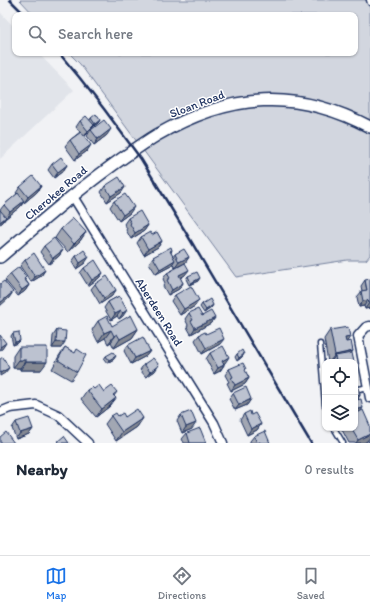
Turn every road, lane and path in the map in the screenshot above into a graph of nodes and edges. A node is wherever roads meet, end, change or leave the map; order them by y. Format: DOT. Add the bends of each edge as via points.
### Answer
graph roads {
  1 [pos="369,0"];
  2 [pos="370,3"];
  3 [pos="370,128"];
  4 [pos="131,152"];
  5 [pos="72,195"];
  6 [pos="0,257"];
  7 [pos="370,326"];
  8 [pos="320,344"];
  9 [pos="368,387"];
  10 [pos="358,389"];
  11 [pos="325,395"];
  12 [pos="370,398"];
  13 [pos="0,412"];
  14 [pos="336,431"];
  15 [pos="88,443"];
  16 [pos="223,443"];
  17 [pos="342,443"];
  1 -- 2 [label="lane"];
  3 -- 4 [label="street, Sloan Road" via="322,107 264,100 205,112 156,136"];
  4 -- 5 [label="street, Cherokee Road"];
  5 -- 6 [label="street, Cherokee Road"];
  5 -- 16 [label="street, Aberdeen Road" via="214,423"];
  7 -- 9 [label="street" via="358,336"];
  8 -- 11 [label="lane"];
  9 -- 10 [label="lane"];
  9 -- 12 [label="street"];
  13 -- 15 [label="street" via="10,408 36,405 58,415"];
  14 -- 17 [label="lane"];
}
